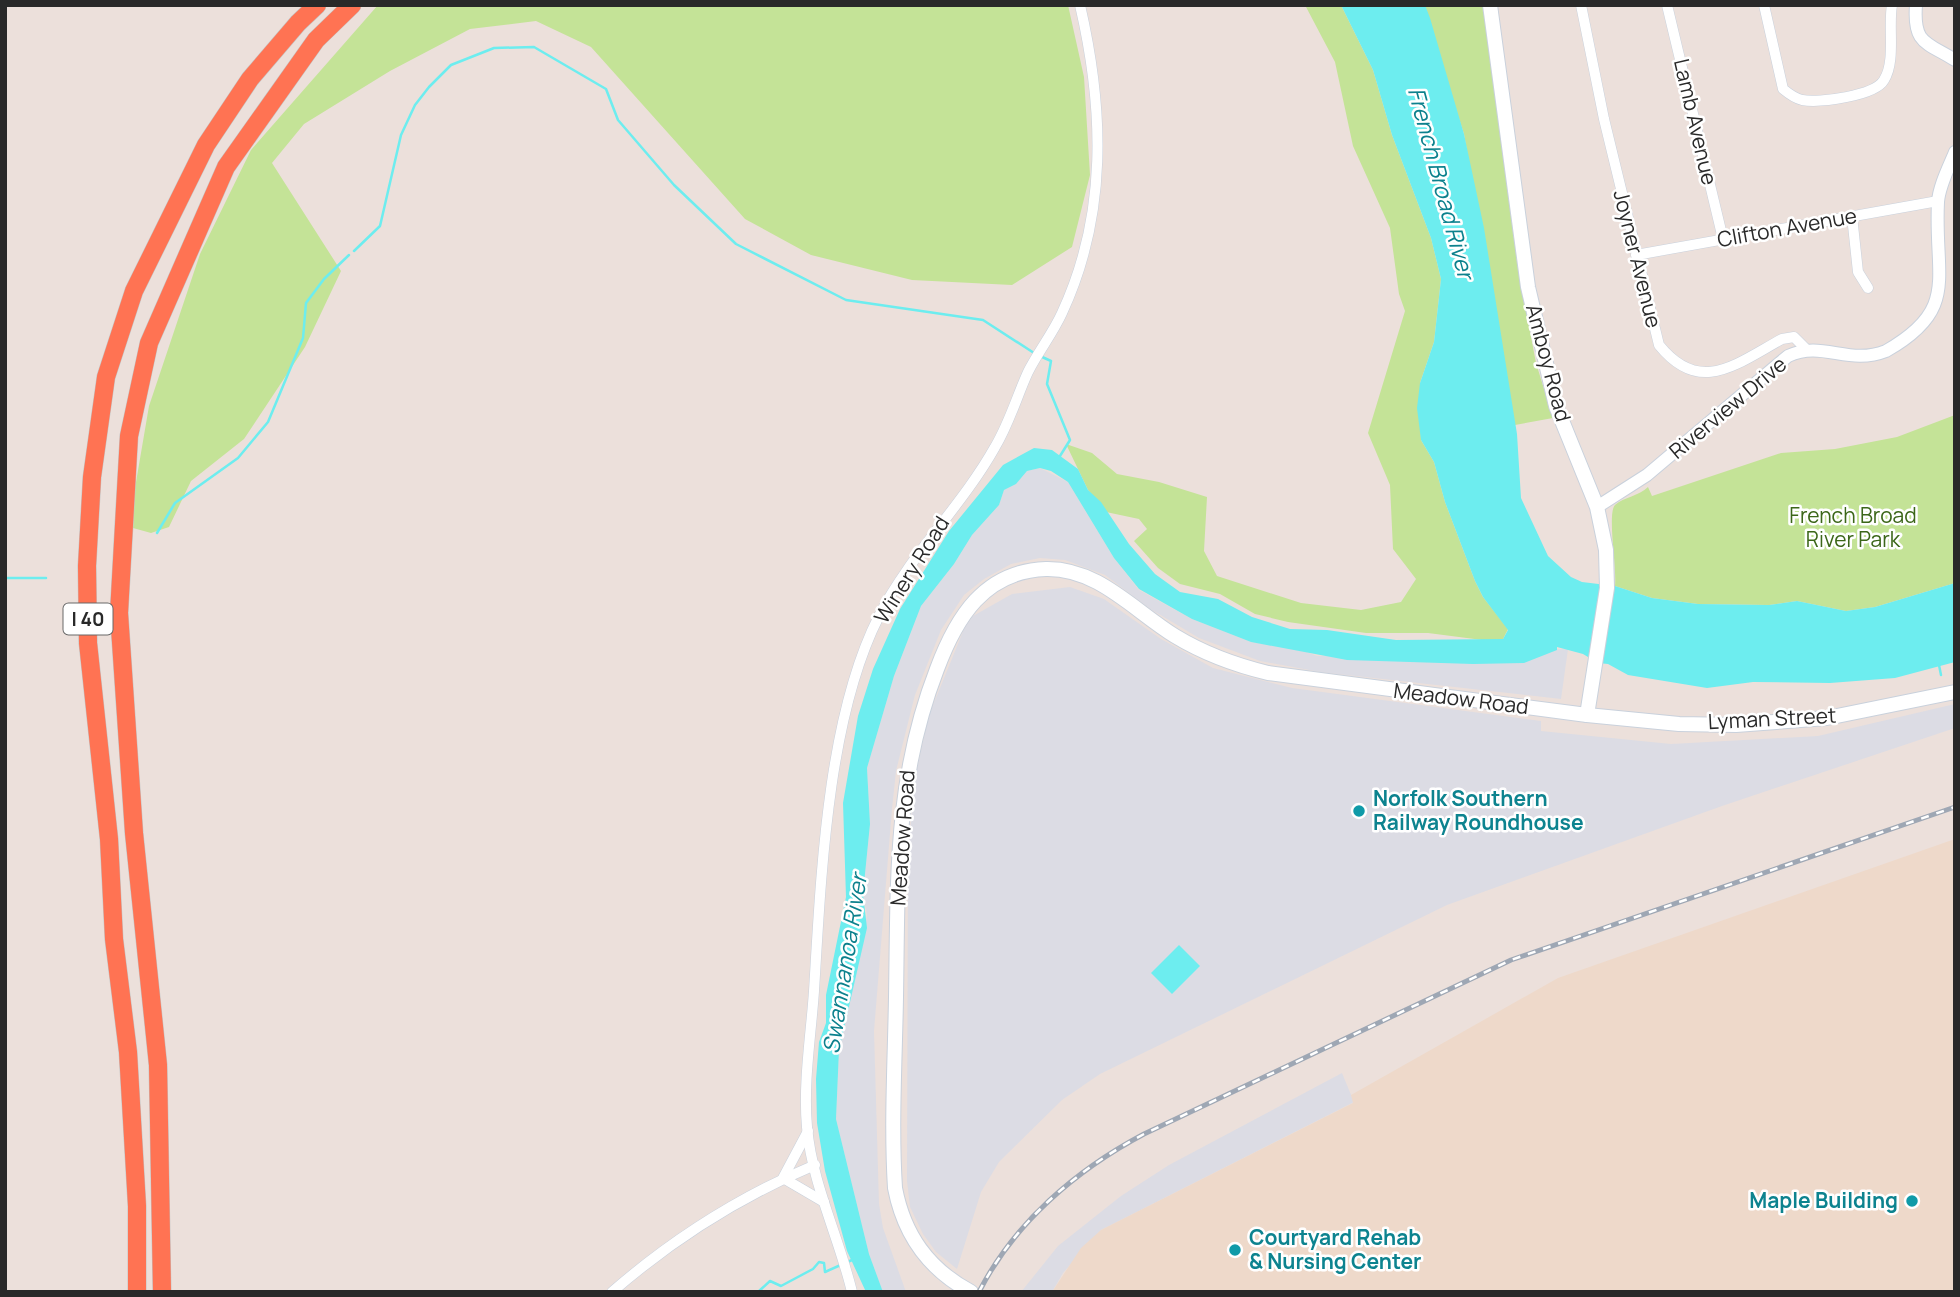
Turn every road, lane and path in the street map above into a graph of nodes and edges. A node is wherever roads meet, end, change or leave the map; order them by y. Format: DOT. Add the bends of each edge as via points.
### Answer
graph roads {
  1 [pos="317,5"];
  2 [pos="352,5"];
  3 [pos="1080,5"];
  4 [pos="1490,5"];
  5 [pos="1581,5"];
  6 [pos="1667,5"];
  7 [pos="1764,5"];
  8 [pos="1892,5"];
  9 [pos="1917,6"];
  10 [pos="1955,60"];
  11 [pos="1955,152"];
  12 [pos="1938,201"];
  13 [pos="1852,216"];
  14 [pos="1723,239"];
  15 [pos="1636,255"];
  16 [pos="1868,288"];
  17 [pos="1805,348"];
  18 [pos="1597,507"];
  19 [pos="1591,686"];
  20 [pos="1955,692"];
  21 [pos="1554,711"];
  22 [pos="1587,715"];
  23 [pos="808,1130"];
  24 [pos="815,1165"];
  25 [pos="783,1178"];
  26 [pos="824,1202"];
  27 [pos="137,1292"];
  28 [pos="162,1292"];
  29 [pos="612,1292"];
  30 [pos="852,1292"];
  31 [pos="971,1292"];
  1 -- 27 [label="highway, I 40" via="250,79 206,145 134,291 106,377 92,477 88,643 128,1052"];
  2 -- 28 [label="highway, I 40" via="316,40 226,167 149,343 129,436 119,613 134,833 158,1065"];
  3 -- 23 [label="street, Winery Road" via="1100,127 1099,177 1084,254 1063,312 1030,368 995,447 879,616 851,691 831,791 821,889"];
  4 -- 18 [label="main road, Amboy Road" via="1528,288 1556,406"];
  5 -- 15 [label="street, Joyner Avenue"];
  6 -- 14 [label="street, Lamb Avenue"];
  7 -- 8 [label="street" via="1783,89 1800,100 1816,101 1867,91 1884,81"];
  9 -- 10 [label="street" via="1915,27 1923,43"];
  11 -- 12 [label="street, Riverview Drive"];
  12 -- 13 [label="street, Clifton Avenue"];
  12 -- 17 [label="street, Riverview Drive" via="1951,288 1945,309 1931,325 1886,351 1860,358"];
  13 -- 14 [label="street, Clifton Avenue"];
  13 -- 16 [label="street" via="1858,272"];
  14 -- 15 [label="street, Clifton Avenue"];
  15 -- 17 [label="street, Joyner Avenue" via="1659,345 1673,363 1688,371 1720,373 1782,339 1794,337"];
  17 -- 18 [label="street, Riverview Drive" via="1788,356 1647,475"];
  18 -- 19 [label="main road, Amboy Road" via="1604,534 1607,588"];
  19 -- 21 [label="main road" via="1574,705"];
  19 -- 22 [label="main road, Amboy Road"];
  20 -- 22 [label="main road, Lyman Street" via="1840,716 1736,725 1653,723"];
  21 -- 22 [label="main road, Meadow Road"];
  21 -- 31 [label="main road, Meadow Road" via="1255,670 1188,644 1103,584 1070,572 1047,569 1015,575 975,598 949,637 908,760 900,832 895,1188 909,1234 941,1272"];
  23 -- 24 [label="street, Winery Road"];
  23 -- 25 [label="street"];
  24 -- 25 [label="street"];
  24 -- 26 [label="street, Winery Road"];
  25 -- 26 [label="street"];
  25 -- 29 [label="street" via="740,1200 645,1263"];
  26 -- 30 [label="street, Winery Road"];
}
